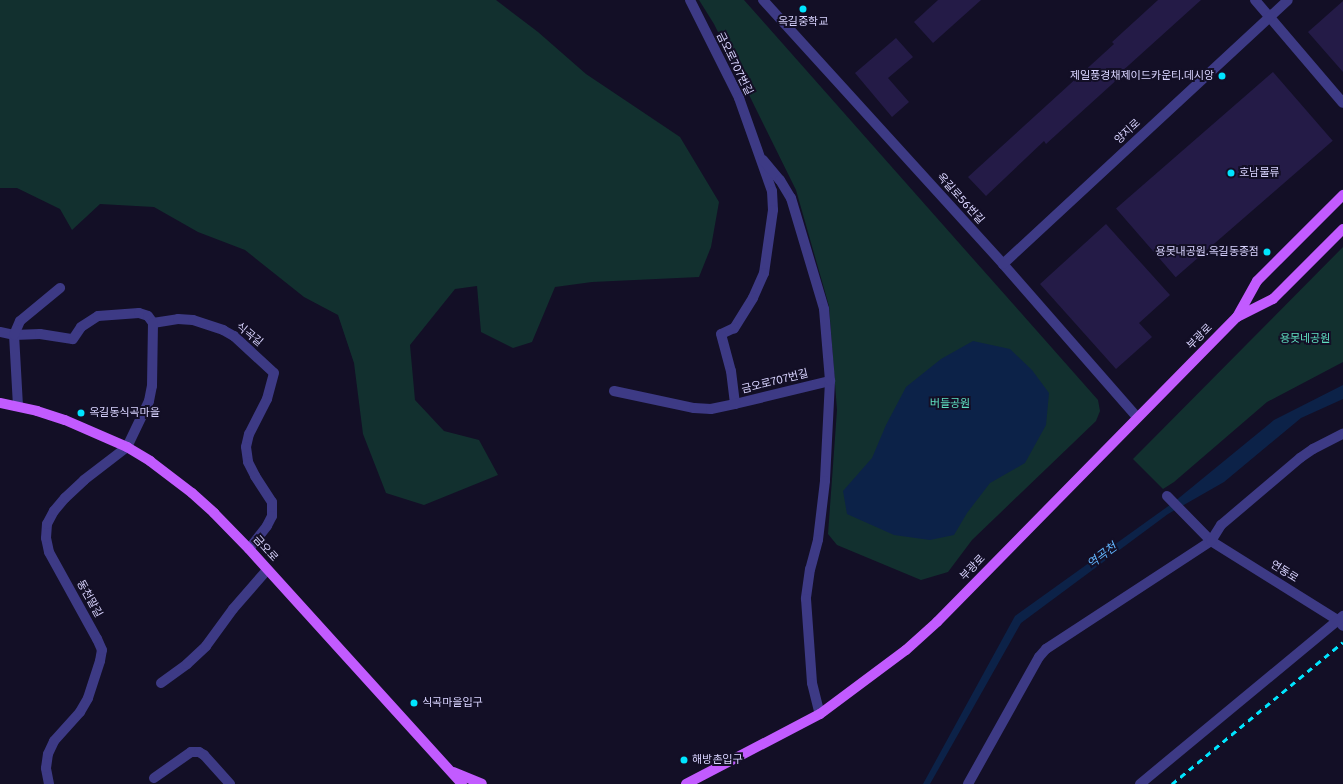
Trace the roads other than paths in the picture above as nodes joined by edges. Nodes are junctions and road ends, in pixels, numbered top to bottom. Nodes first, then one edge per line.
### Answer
1 (690, 0) edge
2 (763, 0) edge
3 (1255, 0) edge
4 (1288, 0) edge
5 (1270, 16) junction
6 (1343, 103) edge
7 (759, 156) junction
8 (1343, 196) edge
9 (1343, 229) edge
10 (1003, 264) junction
11 (60, 288) dead end
12 (1237, 318) junction
13 (153, 323) junction
14 (0, 332) edge
15 (14, 335) junction
16 (830, 381) junction
17 (614, 391) dead end
18 (0, 403) edge
19 (735, 404) junction
20 (18, 406) junction
21 (1137, 417) junction
22 (1343, 434) edge
23 (127, 447) junction
24 (1167, 496) dead end
25 (1211, 541) junction
26 (249, 549) junction
27 (267, 570) junction
28 (1342, 621) edge
29 (161, 683) dead end
30 (820, 714) junction
31 (450, 771) junction
32 (154, 778) dead end
33 (49, 784) edge
34 (230, 784) edge
35 (462, 784) edge
36 (482, 784) edge
37 (686, 784) edge
38 (968, 784) edge
39 (1140, 784) edge

1 - 7 street, 금오로707번길
2 - 10 street, 옥길로56번길
3 - 5 street
4 - 5 street, 양지로
5 - 6 street
5 - 10 street, 양지로
7 - 16 street
7 - 19 street, 금오로707번길
8 - 12 main road, 부광로
9 - 12 main road, 부광로
10 - 21 street, 옥길로56번길
11 - 15 street
12 - 21 main road, 부광로
13 - 15 street
13 - 23 street
13 - 26 street, 식곡길
14 - 15 street
15 - 20 street
16 - 19 street, 금오로707번길
16 - 30 street
17 - 19 street
18 - 20 main road, 금오로
20 - 23 main road, 금오로
21 - 30 main road, 부광로
22 - 25 street
23 - 26 main road, 금오로
23 - 33 street, 동천말길
24 - 25 street, 연동로
25 - 28 street, 연동로
25 - 38 street
26 - 27 main road, 금오로
27 - 29 street
27 - 31 main road, 금오로
28 - 39 street
30 - 37 main road, 부광로
31 - 35 main road, 금오로
31 - 36 main road
32 - 34 street

